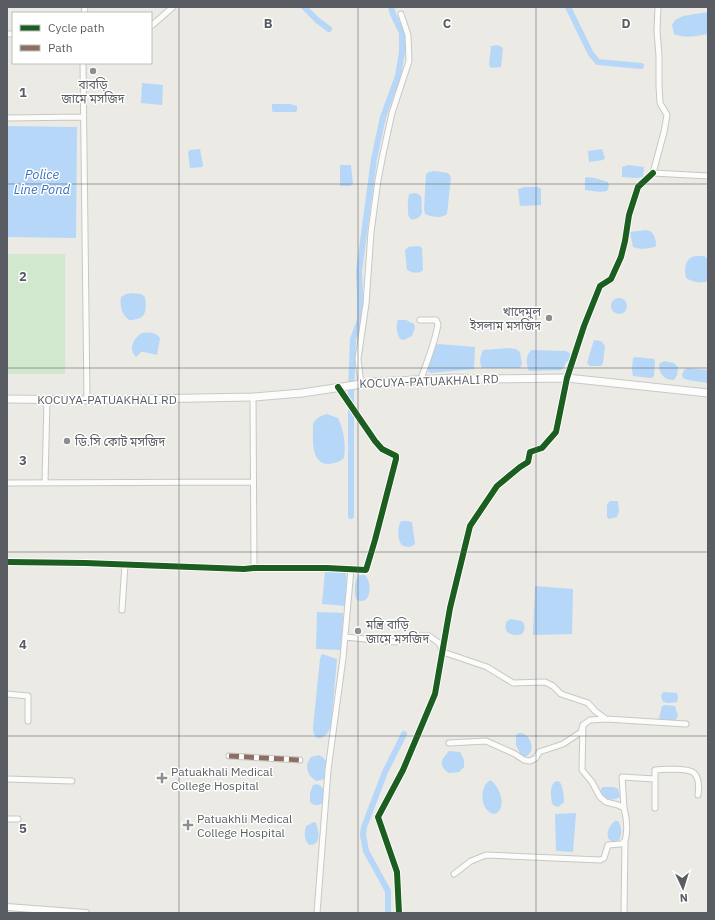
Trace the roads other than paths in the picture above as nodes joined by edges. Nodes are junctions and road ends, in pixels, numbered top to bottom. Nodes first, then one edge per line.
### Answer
1 (173, 7) edge
2 (658, 7) edge
3 (401, 14) dead end
4 (152, 25) edge
5 (84, 64) edge
6 (84, 117) junction
7 (7, 118) edge
8 (653, 172) junction
9 (708, 176) edge
10 (420, 320) dead end
11 (567, 378) junction
12 (421, 379) junction
13 (360, 384) junction
14 (341, 386) junction
15 (708, 393) edge
16 (253, 397) junction
17 (7, 399) edge
18 (47, 400) junction
19 (87, 400) junction
20 (253, 482) junction
21 (7, 483) edge
22 (44, 483) junction
23 (7, 562) edge
24 (125, 564) junction
25 (254, 568) junction
26 (351, 569) junction
27 (122, 610) dead end
28 (345, 636) junction
29 (443, 652) junction
30 (7, 694) edge
31 (606, 719) junction
32 (28, 721) dead end
33 (686, 724) dead end
34 (583, 725) junction
35 (449, 743) dead end
36 (229, 756) dead end
37 (300, 760) dead end
38 (655, 779) junction
39 (7, 780) edge
40 (72, 781) dead end
41 (698, 795) dead end
42 (624, 808) junction
43 (655, 808) dead end
44 (7, 819) edge
45 (18, 819) dead end
46 (625, 841) junction
47 (454, 874) dead end
48 (7, 907) edge
49 (86, 913) edge
50 (318, 913) edge
51 (399, 913) edge
52 (624, 913) edge

1 - 4 street
2 - 8 street
3 - 13 street
5 - 6 street
6 - 7 street
6 - 19 street
8 - 9 street
8 - 11 street
10 - 12 street
11 - 12 main road, KOCUYA-PATUAKHALI RD
11 - 15 main road, KOCUYA-PATUAKHALI RD
11 - 29 street
12 - 13 main road, KOCUYA-PATUAKHALI RD
13 - 14 main road, KOCUYA-PATUAKHALI RD
14 - 16 main road, KOCUYA-PATUAKHALI RD
14 - 26 street
16 - 19 main road, KOCUYA-PATUAKHALI RD
16 - 20 street
17 - 18 main road, KOCUYA-PATUAKHALI RD
18 - 19 main road, KOCUYA-PATUAKHALI RD
18 - 22 street
20 - 22 street
20 - 25 street
21 - 22 street
23 - 24 street
24 - 25 street
24 - 27 street
25 - 26 street
26 - 28 street
28 - 29 street
28 - 50 street
29 - 31 street
29 - 51 street
30 - 32 street
31 - 33 street
31 - 34 street
34 - 35 street
34 - 42 street
36 - 37 street
38 - 41 street
38 - 42 street
38 - 43 street
39 - 40 street
42 - 46 street
44 - 45 street
46 - 47 street
46 - 52 street
48 - 49 street

